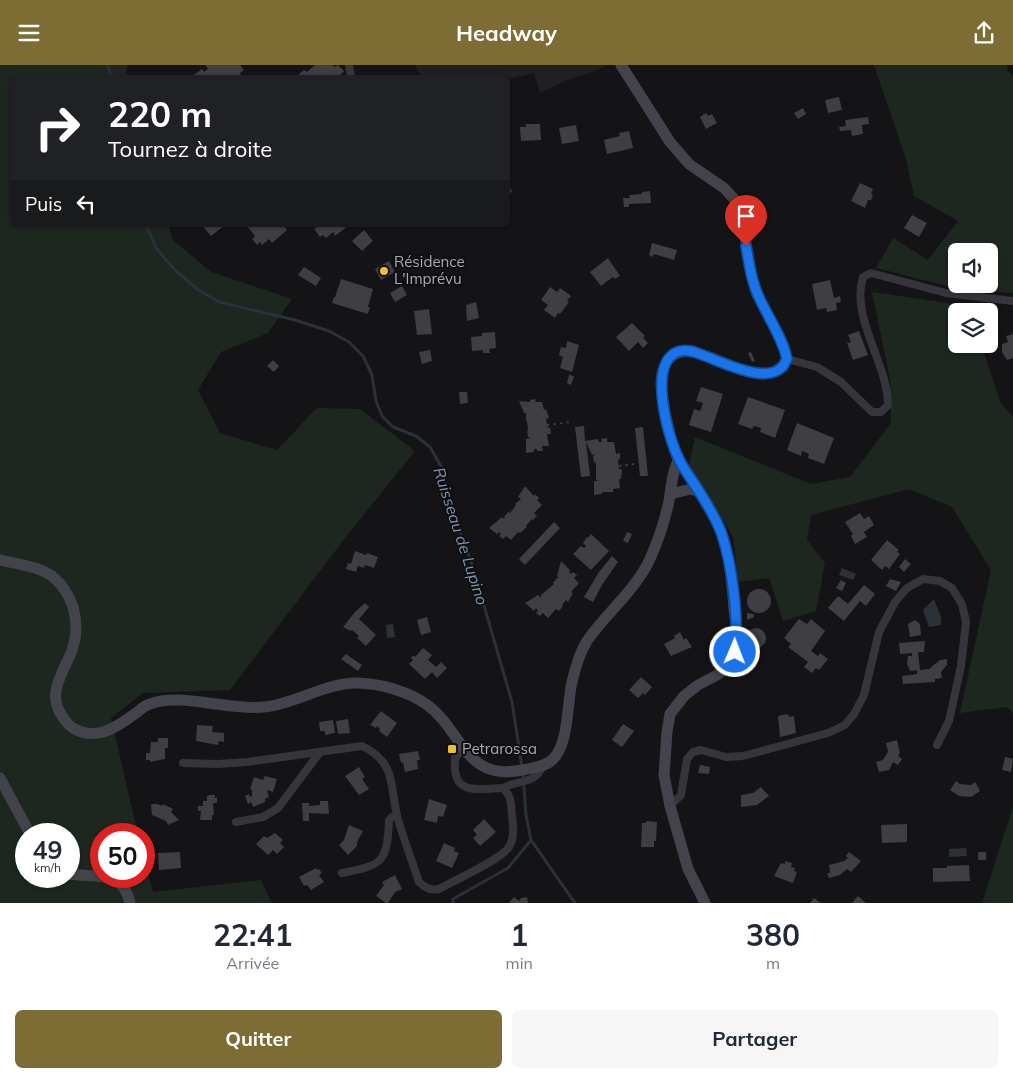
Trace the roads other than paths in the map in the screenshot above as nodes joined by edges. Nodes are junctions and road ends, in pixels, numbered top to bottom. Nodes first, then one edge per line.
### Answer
1 (621, 65) edge
2 (1013, 301) edge
3 (787, 359) junction
4 (678, 459) junction
5 (700, 492) junction
6 (670, 494) junction
7 (0, 560) edge
8 (937, 745) dead end
9 (463, 748) junction
10 (320, 752) junction
11 (183, 763) dead end
12 (540, 766) junction
13 (0, 778) edge
14 (503, 788) junction
15 (670, 806) junction
16 (397, 817) junction
17 (24, 823) edge
18 (236, 823) dead end
19 (342, 873) dead end
20 (80, 875) edge
21 (130, 903) edge
22 (705, 903) edge

1 - 3 main road
2 - 3 street
3 - 4 main road
4 - 5 main road
4 - 6 main road
5 - 6 main road
5 - 15 main road
6 - 12 main road
7 - 9 main road
8 - 15 street
9 - 12 main road
9 - 14 street
10 - 11 street
10 - 16 street
10 - 18 street
12 - 14 street
13 - 17 main road
14 - 16 street
15 - 22 main road
16 - 19 street
20 - 21 main road

